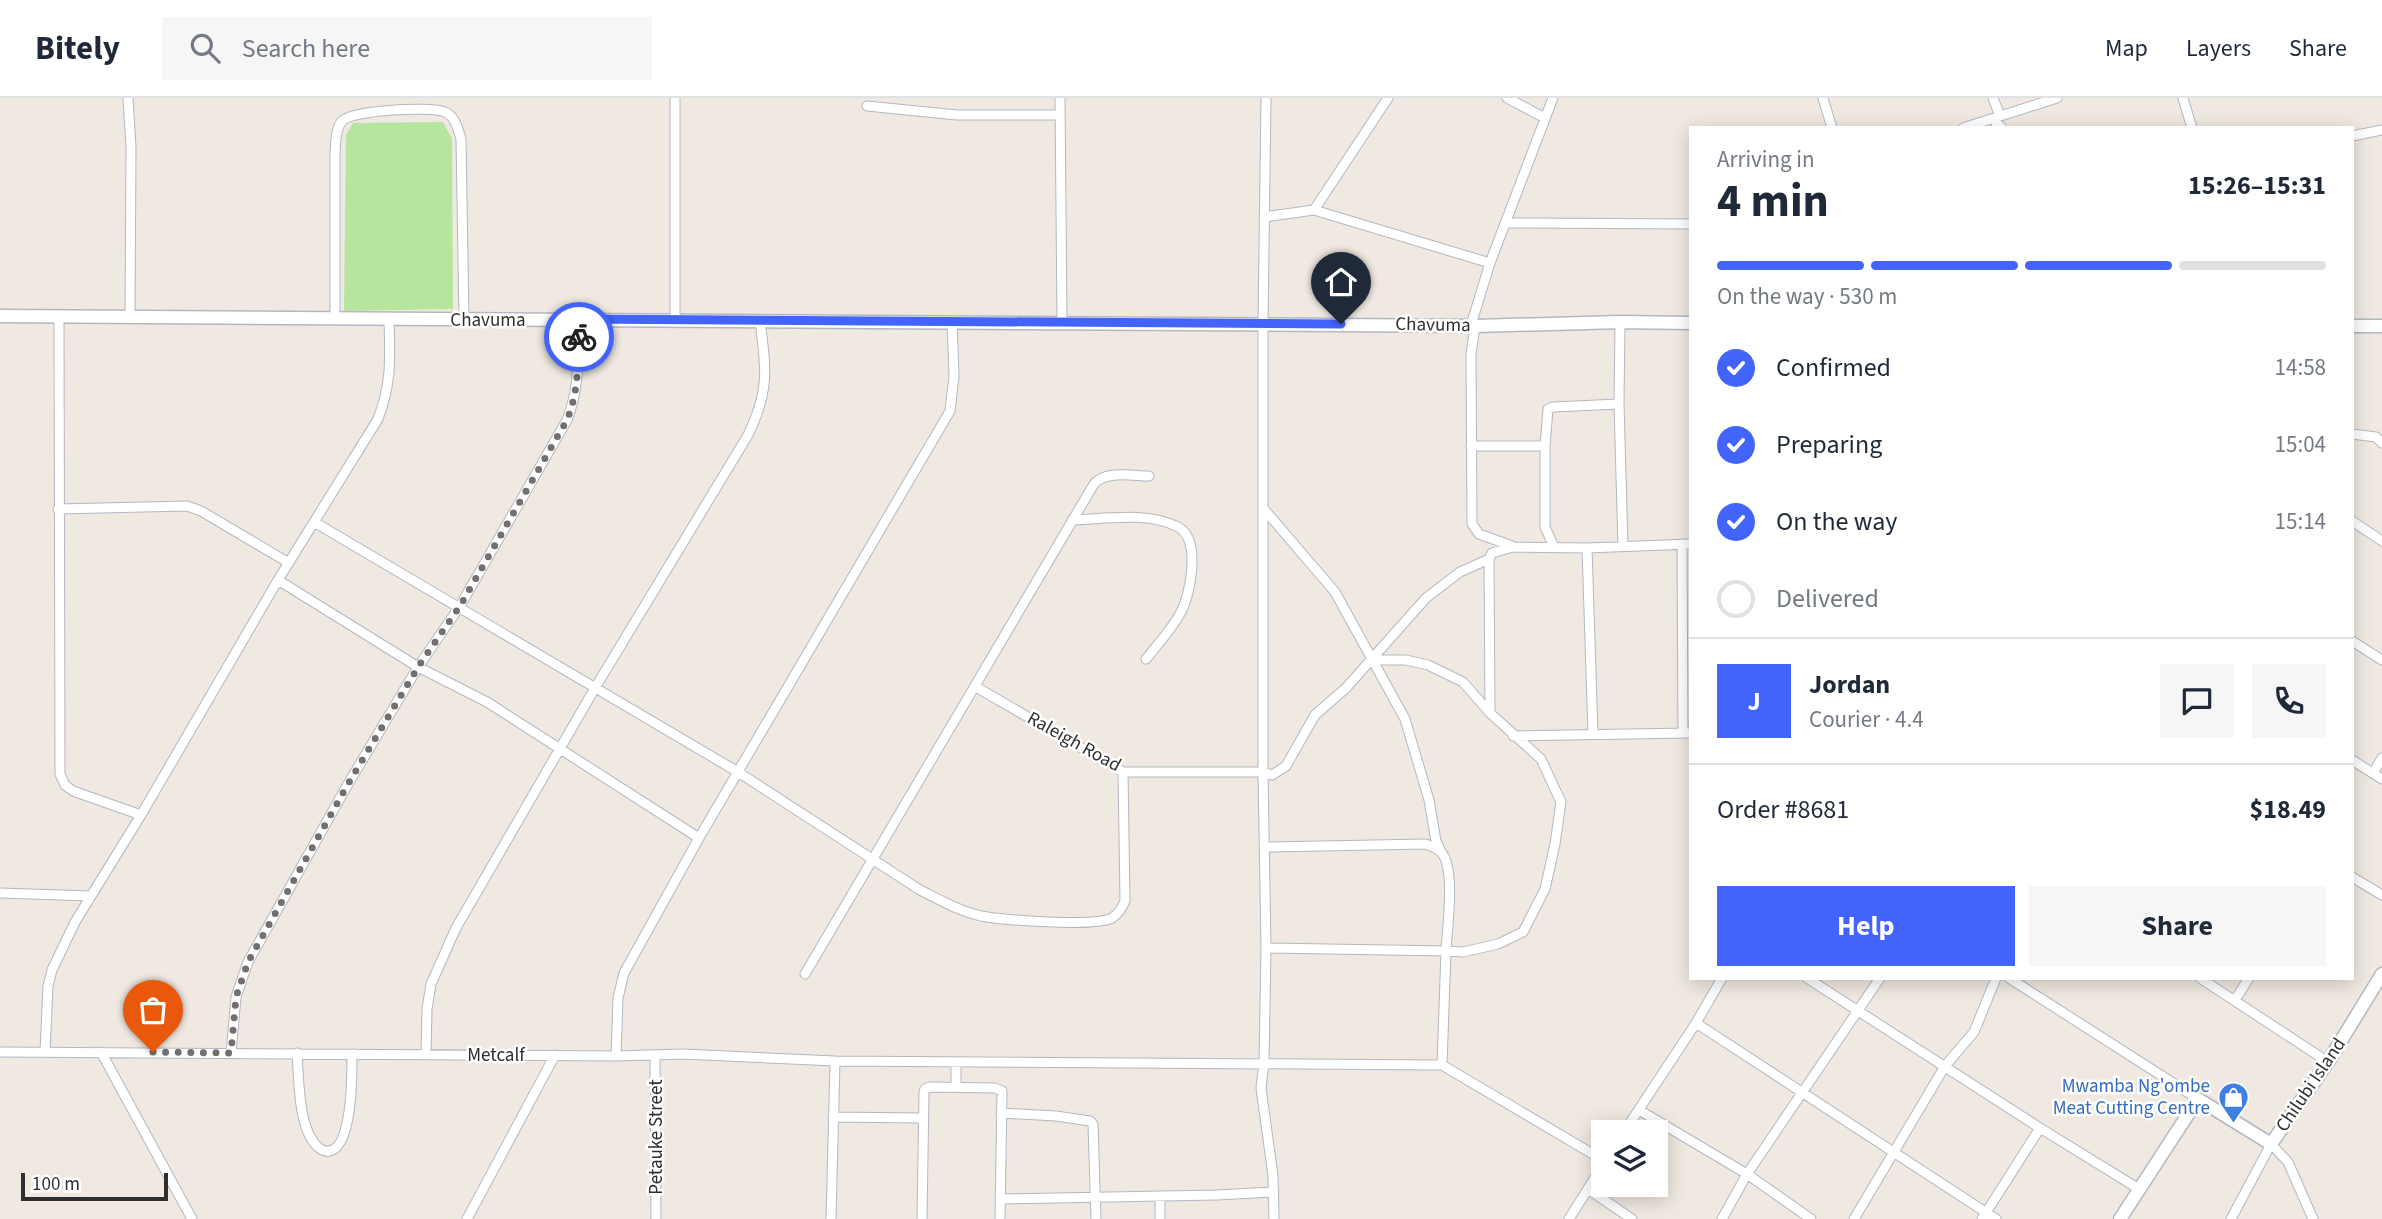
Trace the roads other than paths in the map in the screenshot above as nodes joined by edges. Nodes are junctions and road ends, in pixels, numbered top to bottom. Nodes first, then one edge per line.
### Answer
1 (128, 98) edge
2 (675, 98) edge
3 (1266, 98) edge
4 (1388, 98) edge
5 (1507, 98) edge
6 (1553, 98) edge
7 (1823, 98) edge
8 (1993, 98) edge
9 (2057, 98) edge
10 (2183, 98) edge
11 (1063, 99) edge
12 (867, 106) dead end
13 (1060, 115) junction
14 (1545, 118) junction
15 (1998, 122) edge
16 (1831, 126) edge
17 (1975, 126) edge
18 (2191, 126) edge
19 (2382, 130) edge
20 (2354, 136) edge
21 (1314, 210) junction
22 (1264, 218) junction
23 (1506, 223) junction
24 (1689, 224) edge
25 (1490, 263) junction
26 (0, 316) edge
27 (59, 317) junction
28 (130, 317) junction
29 (335, 319) junction
30 (579, 319) junction
31 (389, 320) junction
32 (464, 320) junction
33 (675, 320) junction
34 (760, 321) junction
35 (952, 321) junction
36 (1062, 322) junction
37 (1620, 322) junction
38 (1263, 323) junction
39 (1689, 323) edge
40 (1473, 326) junction
41 (2354, 326) edge
42 (2382, 326) edge
43 (1619, 404) junction
44 (2354, 434) edge
45 (2382, 443) edge
46 (1471, 446) junction
47 (1545, 446) junction
48 (1149, 476) dead end
49 (1263, 508) junction
50 (58, 509) junction
51 (1072, 520) junction
52 (314, 522) junction
53 (2354, 522) edge
54 (2382, 541) edge
55 (1686, 544) edge
56 (1623, 546) junction
57 (1513, 547) junction
58 (1554, 547) junction
59 (1587, 548) junction
60 (1489, 559) junction
61 (289, 563) junction
62 (278, 580) junction
63 (460, 606) junction
64 (1686, 637) edge
65 (2354, 642) edge
66 (1146, 659) dead end
67 (1372, 660) junction
68 (2382, 660) edge
69 (418, 667) junction
70 (976, 687) junction
71 (595, 688) junction
72 (1490, 713) junction
73 (1687, 733) edge
74 (1593, 734) junction
75 (1513, 736) junction
76 (560, 747) junction
77 (2382, 758) edge
78 (2354, 761) edge
79 (738, 772) junction
80 (1124, 772) junction
81 (1263, 772) junction
82 (2373, 773) junction
83 (2382, 779) edge
84 (141, 815) junction
85 (699, 838) junction
86 (1266, 847) junction
87 (1441, 852) junction
88 (874, 860) junction
89 (2354, 878) edge
90 (0, 893) edge
91 (2382, 895) edge
92 (91, 896) junction
93 (1266, 948) junction
94 (1446, 951) junction
95 (805, 974) dead end
96 (2382, 974) edge
97 (1721, 980) edge
98 (1810, 980) edge
99 (1879, 980) edge
100 (1995, 980) edge
101 (2015, 980) edge
102 (2203, 980) edge
103 (2248, 980) edge
104 (2235, 1000) junction
105 (1858, 1012) junction
106 (1696, 1023) junction
107 (0, 1052) edge
108 (45, 1052) junction
109 (101, 1052) junction
110 (231, 1053) junction
111 (297, 1053) junction
112 (352, 1054) junction
113 (426, 1055) junction
114 (555, 1055) junction
115 (655, 1055) junction
116 (616, 1056) junction
117 (835, 1061) junction
118 (956, 1062) junction
119 (2328, 1062) junction
120 (1264, 1063) junction
121 (1442, 1065) junction
122 (1945, 1066) junction
123 (956, 1087) junction
124 (1802, 1092) junction
125 (2198, 1099) junction
126 (1639, 1110) junction
127 (1001, 1113) junction
128 (833, 1117) junction
129 (923, 1118) junction
130 (1633, 1120) edge
131 (2040, 1128) junction
132 (2270, 1144) junction
133 (1893, 1152) junction
134 (1591, 1155) edge
135 (1747, 1174) junction
136 (1591, 1184) edge
137 (1588, 1189) junction
138 (2139, 1189) junction
139 (1274, 1192) junction
140 (1160, 1196) junction
141 (1096, 1198) junction
142 (1000, 1199) junction
143 (1984, 1216) edge
144 (192, 1219) edge
145 (467, 1219) edge
146 (656, 1219) edge
147 (831, 1219) edge
148 (922, 1219) edge
149 (1000, 1219) edge
150 (1096, 1219) edge
151 (1160, 1219) edge
152 (1274, 1219) edge
153 (1569, 1219) edge
154 (1632, 1219) edge
155 (1722, 1219) edge
156 (1811, 1219) edge
157 (1854, 1219) edge
158 (1996, 1219) edge
159 (2120, 1219) edge
160 (2231, 1219) edge
161 (2313, 1219) edge

1 - 28 street
2 - 33 street
3 - 22 street
4 - 21 street
5 - 14 street
6 - 14 street
7 - 16 street
8 - 15 street
9 - 15 street
10 - 18 street
11 - 13 street
12 - 13 street
13 - 36 street
14 - 23 street
15 - 17 street
19 - 20 street
21 - 22 street
21 - 25 street
22 - 38 street
23 - 24 street
23 - 25 street
25 - 40 street
26 - 27 street, Chavuma
27 - 28 street, Chavuma
27 - 50 street
28 - 29 street, Chavuma
29 - 31 street, Chavuma
29 - 32 street
30 - 32 street, Chavuma
30 - 33 street, Chavuma
30 - 63 street
31 - 32 street, Chavuma
31 - 52 street
33 - 34 street, Chavuma
34 - 35 street, Chavuma
34 - 71 street
35 - 36 street, Chavuma
35 - 79 street
36 - 38 street, Chavuma
37 - 39 street, Chavuma
37 - 40 street, Chavuma
37 - 43 street
38 - 40 street, Chavuma
38 - 49 street
40 - 46 street
41 - 42 street
43 - 47 street
43 - 56 street
44 - 45 street
46 - 47 street
46 - 57 street
47 - 58 street
48 - 51 street
49 - 67 street
49 - 81 street
50 - 61 street
50 - 84 street
51 - 66 street
51 - 70 street
52 - 61 street
52 - 63 street
53 - 54 street
55 - 56 street
55 - 64 street
56 - 59 street
57 - 58 street
57 - 60 street
58 - 59 street
59 - 74 street
60 - 67 street
60 - 72 street
61 - 62 street
62 - 69 street
62 - 84 street
63 - 69 street
63 - 71 street
64 - 73 street
65 - 68 street
67 - 72 street
67 - 81 street
67 - 87 street
69 - 76 street
69 - 110 street
70 - 80 street, Raleigh Road
70 - 88 street
71 - 76 street
71 - 79 street
72 - 75 street
73 - 74 street
74 - 75 street
75 - 94 street
76 - 85 street
76 - 113 street
77 - 82 street
78 - 82 street
79 - 85 street
79 - 88 street
80 - 81 street, Raleigh Road
80 - 88 street
81 - 86 street
82 - 83 street
84 - 92 street
85 - 116 street
86 - 87 street
86 - 93 street
87 - 94 street
88 - 95 street
89 - 91 street
90 - 92 street
92 - 108 street
93 - 94 street
93 - 120 street
94 - 121 street
96 - 119 street, Chilubi Island
97 - 106 street
98 - 105 street
99 - 105 street
100 - 122 street
101 - 125 street
102 - 104 street
103 - 104 street
104 - 119 street
105 - 122 street
105 - 124 street
106 - 124 street
106 - 126 street
107 - 108 street, Metcalf
108 - 109 street, Metcalf
109 - 110 street, Metcalf
109 - 144 street
110 - 111 street, Metcalf
111 - 112 street, Metcalf
111 - 112 street
112 - 113 street, Metcalf
113 - 114 street, Metcalf
114 - 116 street, Metcalf
114 - 145 street
115 - 116 street, Metcalf
115 - 117 street, Metcalf
115 - 146 street, Petauke Street
117 - 118 street, Metcalf
117 - 128 street
118 - 120 street, Metcalf
118 - 123 street
119 - 132 street, Chilubi Island
120 - 121 street, Metcalf
120 - 139 street
121 - 134 street
122 - 131 street
122 - 133 street
123 - 127 street
123 - 129 street
124 - 133 street
124 - 135 street
125 - 132 street, Chilubi Island
125 - 138 street
126 - 130 street
126 - 135 street
127 - 141 street
127 - 142 street
128 - 129 street
128 - 147 street
129 - 148 street
131 - 138 street
131 - 143 street
132 - 160 street
132 - 161 street
133 - 143 street
133 - 157 street
135 - 155 street
135 - 156 street
136 - 137 street
137 - 153 street
137 - 154 street
138 - 159 street
139 - 140 street
139 - 152 street
140 - 141 street
140 - 151 street
141 - 142 street
141 - 150 street
142 - 149 street
143 - 158 street

